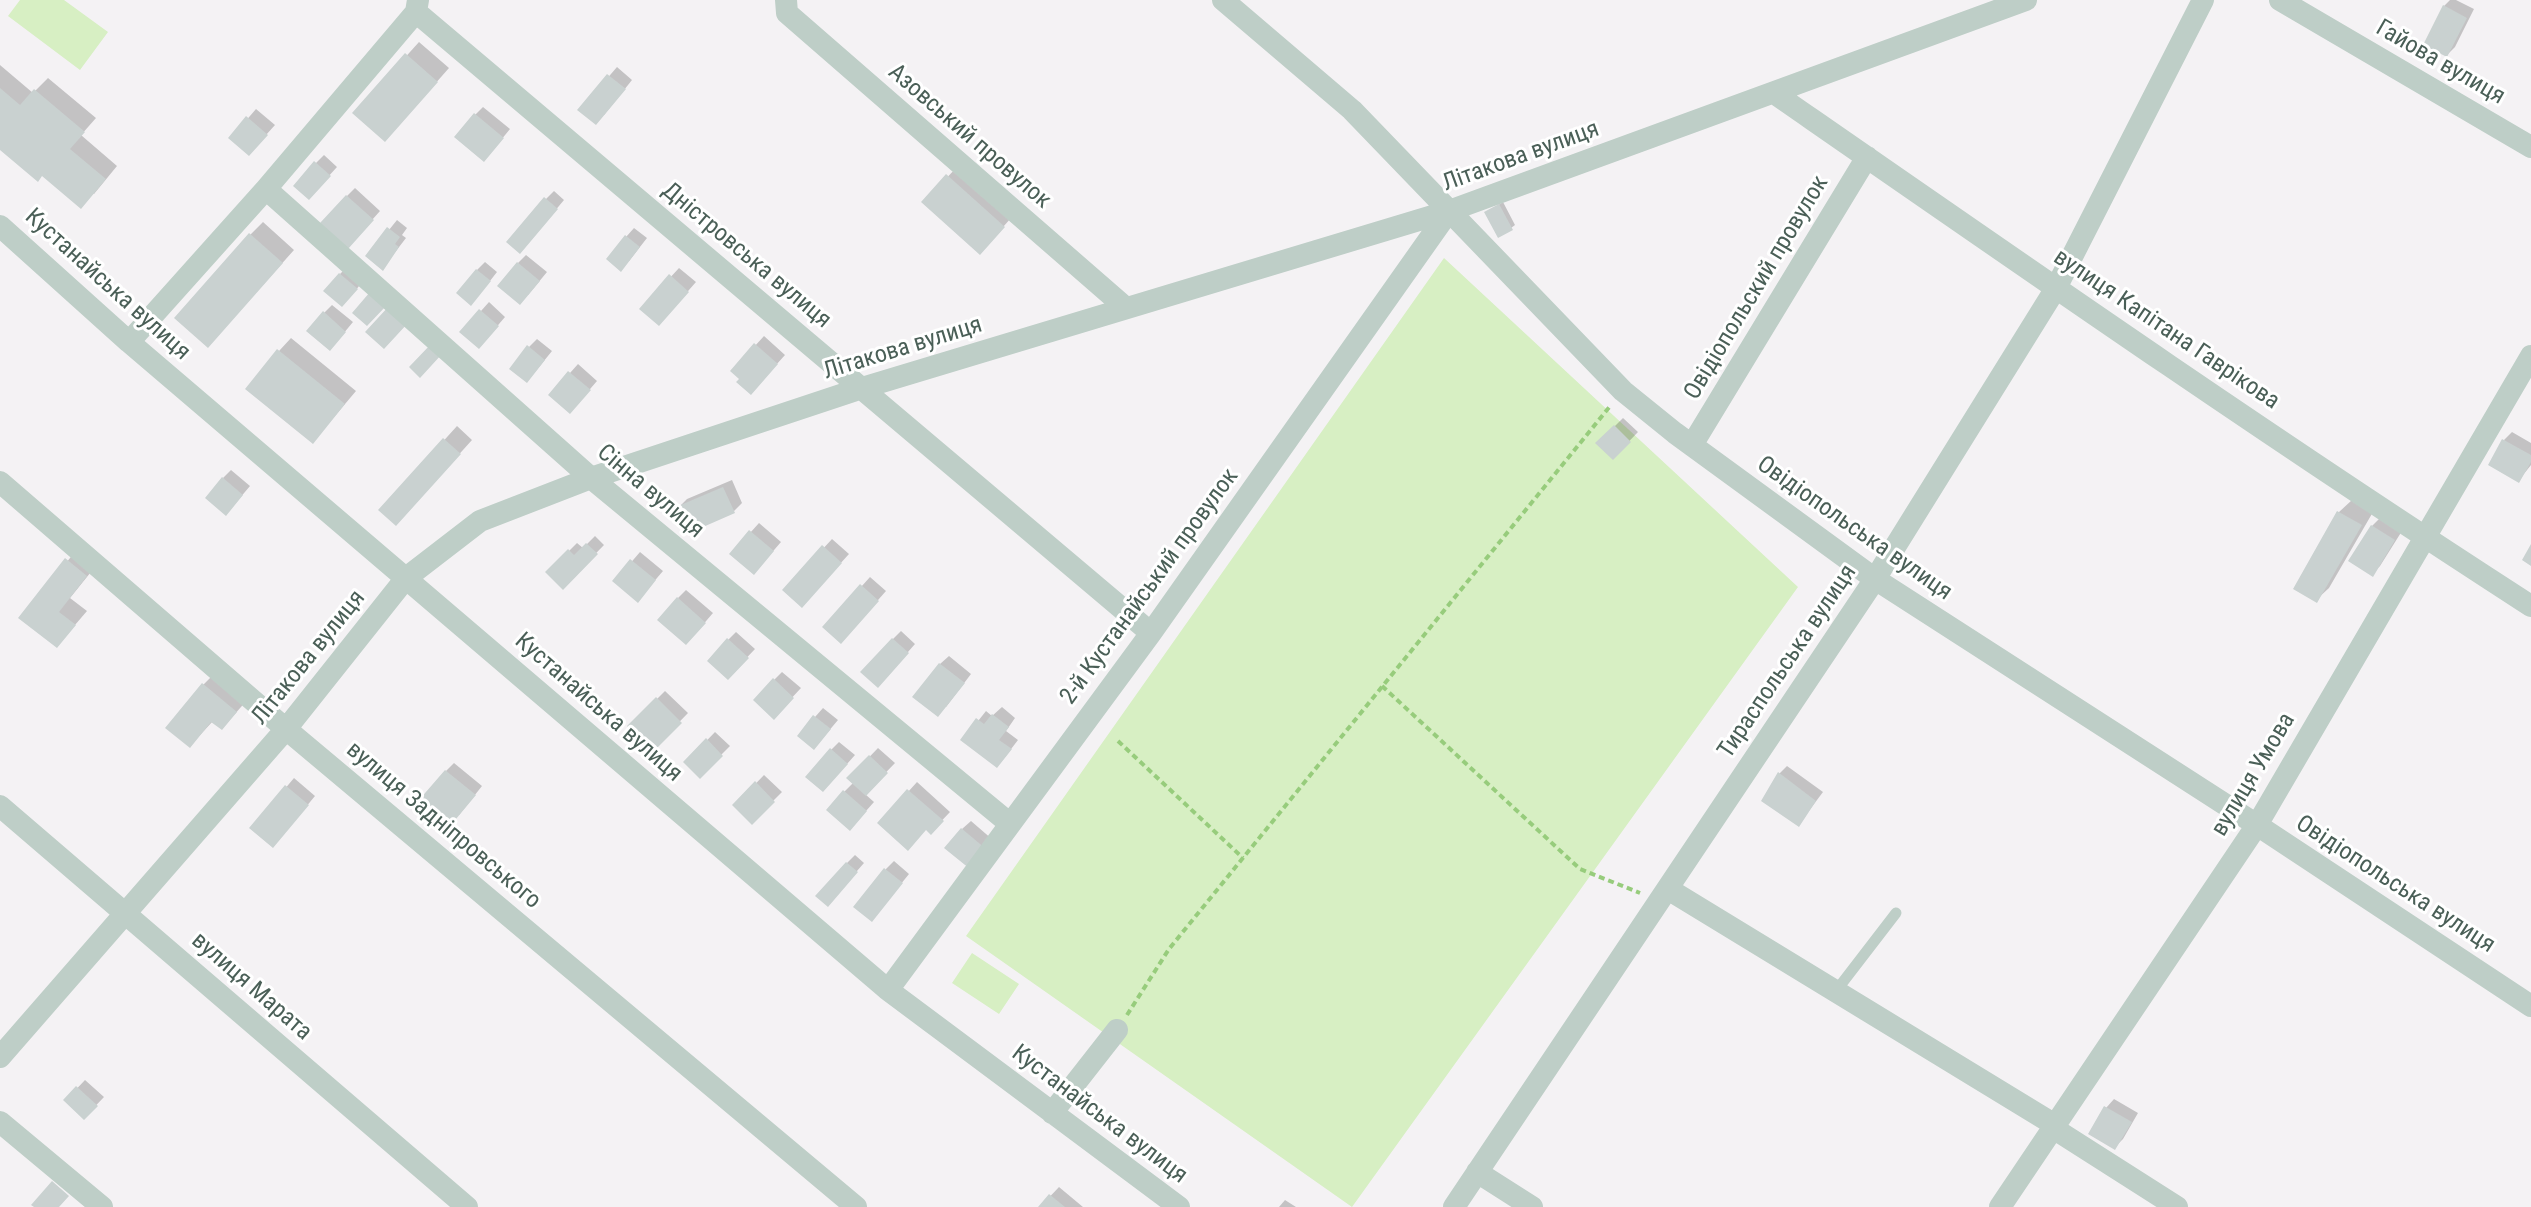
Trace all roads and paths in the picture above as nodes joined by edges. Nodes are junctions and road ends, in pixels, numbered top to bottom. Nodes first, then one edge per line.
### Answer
1 (786, 0) edge
2 (1223, 0) edge
3 (2026, 0) edge
4 (2203, 0) edge
5 (2280, 0) edge
6 (417, 6) edge
7 (1774, 93) junction
8 (2531, 147) edge
9 (1867, 157) junction
10 (266, 189) junction
11 (1449, 211) junction
12 (0, 226) edge
13 (2056, 288) junction
14 (1126, 308) junction
15 (129, 342) junction
16 (2531, 356) edge
17 (862, 388) junction
18 (1623, 391) junction
19 (1692, 445) junction
20 (591, 478) junction
21 (0, 482) edge
22 (2424, 537) junction
23 (406, 578) junction
24 (1875, 579) junction
25 (2531, 606) edge
26 (1151, 633) junction
27 (1382, 686) junction
28 (286, 729) junction
29 (1118, 741) dead end
30 (0, 806) edge
31 (1009, 823) junction
32 (2257, 825) junction
33 (1243, 858) junction
34 (1664, 895) junction
35 (1896, 913) dead end
36 (125, 914) junction
37 (888, 990) junction
38 (1836, 991) junction
39 (2531, 1006) edge
40 (1117, 1030) joint
41 (0, 1057) edge
42 (1052, 1113) junction
43 (0, 1122) edge
44 (2054, 1127) junction
45 (1477, 1172) junction
46 (1168, 1204) edge
47 (102, 1207) edge
48 (467, 1207) edge
49 (856, 1207) edge
50 (1454, 1207) edge
51 (1532, 1207) edge
52 (2000, 1207) edge
53 (2177, 1207) edge

1 - 14 street, Азовський провулок
2 - 11 street, Овідіопольська вулиця
3 - 7 street, Літакова вулиця
4 - 13 street, Тираспольська вулиця
5 - 8 street, Гайова вулиця
6 - 10 street
6 - 17 street, Дністровська вулиця
7 - 9 street, вулиця Капітана Гаврікова
7 - 11 street, Літакова вулиця
9 - 13 street, вулиця Капітана Гаврікова
9 - 19 street, Овідіопольский провулок
10 - 15 street
10 - 20 street, Сінна вулиця
11 - 14 street, Літакова вулиця
11 - 18 street, Овідіопольська вулиця
11 - 26 street, 2-й Кустанайський провулок
12 - 15 street, Кустанайська вулиця
13 - 22 street, вулиця Капітана Гаврікова
13 - 24 street, Тираспольська вулиця
14 - 17 street, Літакова вулиця
15 - 23 street, Кустанайська вулиця
16 - 22 street, вулиця Умова
17 - 20 street, Літакова вулиця
17 - 26 street, Дністровська вулиця
18 - 19 street, Овідіопольська вулиця
18 - 27 path
19 - 24 street, Овідіопольська вулиця
20 - 23 street, Літакова вулиця
20 - 31 street, Сінна вулиця
21 - 28 street, вулиця Задніпровського
22 - 25 street, вулиця Капітана Гаврікова
22 - 32 street, вулиця Умова
23 - 28 street, Літакова вулиця
23 - 37 street, Кустанайська вулиця
24 - 32 street, Овідіопольська вулиця
24 - 34 street, Тираспольська вулиця
26 - 31 street, 2-й Кустанайський провулок
27 - 33 path
27 - 34 path
28 - 36 street, Літакова вулиця
28 - 49 street, вулиця Задніпровського
29 - 33 path
30 - 36 street, вулиця Марата
31 - 37 street, 2-й Кустанайський провулок
32 - 39 street, Овідіопольська вулиця
32 - 44 street, вулиця Умова
33 - 40 path
34 - 38 street
34 - 45 street, Тираспольська вулиця
35 - 38 lane
36 - 41 street, Літакова вулиця
36 - 48 street, вулиця Марата
37 - 42 street, Кустанайська вулиця
38 - 44 street
40 - 42 street
42 - 46 street, Кустанайська вулиця
43 - 47 street
44 - 52 street, вулиця Умова
44 - 53 street
45 - 50 street, Тираспольська вулиця
45 - 51 street

